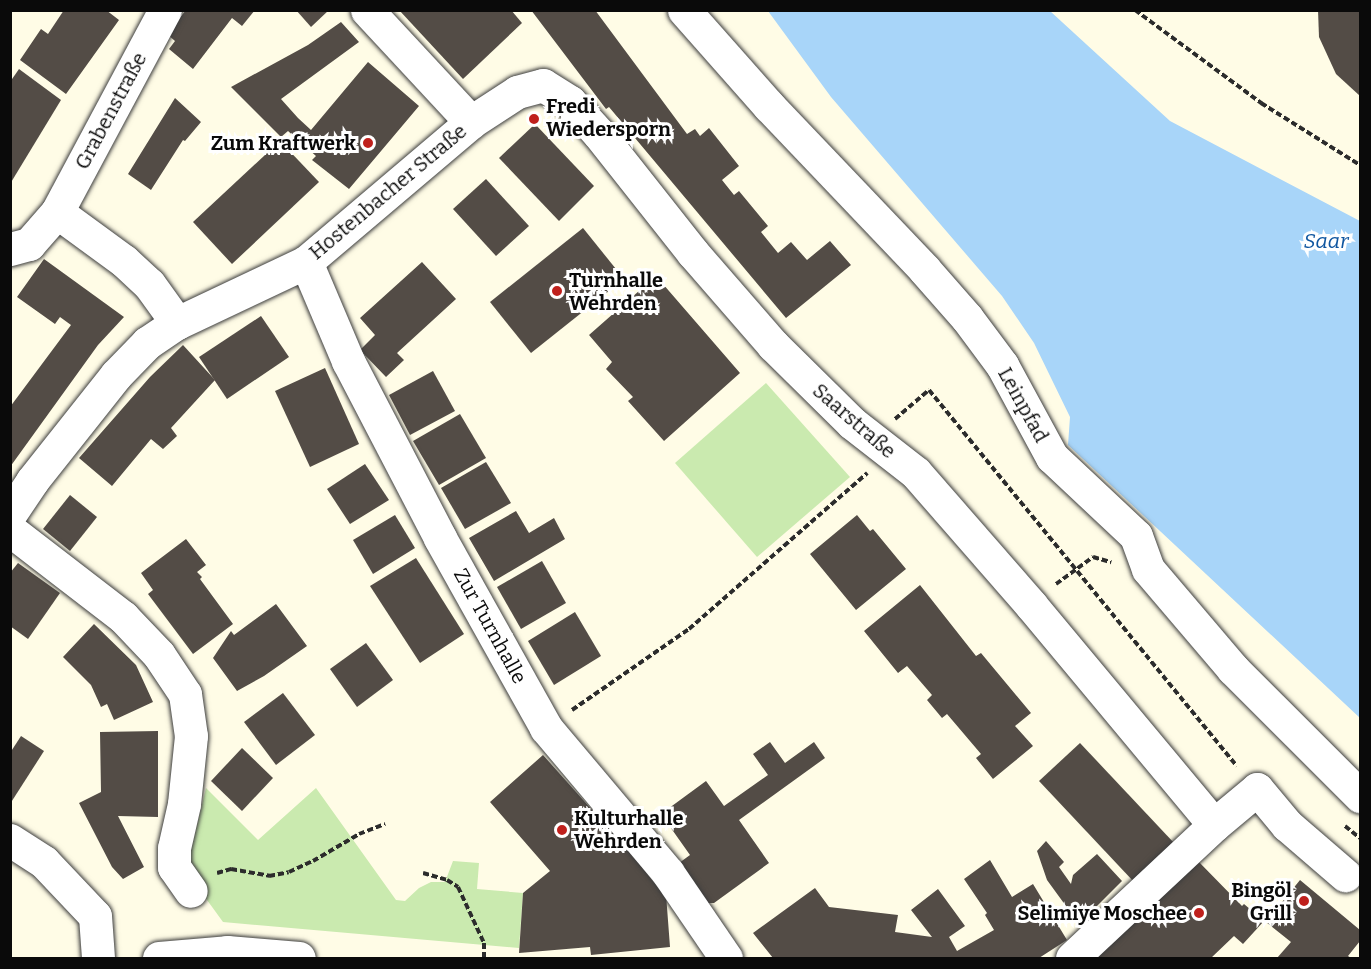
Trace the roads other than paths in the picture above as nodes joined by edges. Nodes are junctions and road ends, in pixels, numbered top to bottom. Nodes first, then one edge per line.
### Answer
1 (165, 10) edge
2 (367, 10) edge
3 (684, 10) edge
4 (471, 122) junction
5 (57, 212) junction
6 (10, 249) edge
7 (306, 262) junction
8 (177, 322) junction
9 (10, 514) edge
10 (10, 530) edge
11 (1360, 796) edge
12 (1214, 825) junction
13 (10, 840) edge
14 (1345, 875) dead end
15 (190, 891) road end
16 (98, 958) edge
17 (159, 958) edge
18 (299, 958) edge
19 (726, 958) edge
20 (1072, 958) edge

1 - 5 street, Grabenstraße
2 - 4 street
3 - 11 street, Leinpfad
4 - 7 street, Hostenbacher Straße
4 - 12 street, Saarstraße
5 - 6 street, Grabenstraße
5 - 8 street
7 - 8 street, Hostenbacher Straße
7 - 19 street, Zur Turnhalle
8 - 9 street, Hostenbacher Straße
10 - 15 street
12 - 14 street
12 - 20 street
13 - 16 street
17 - 18 street

